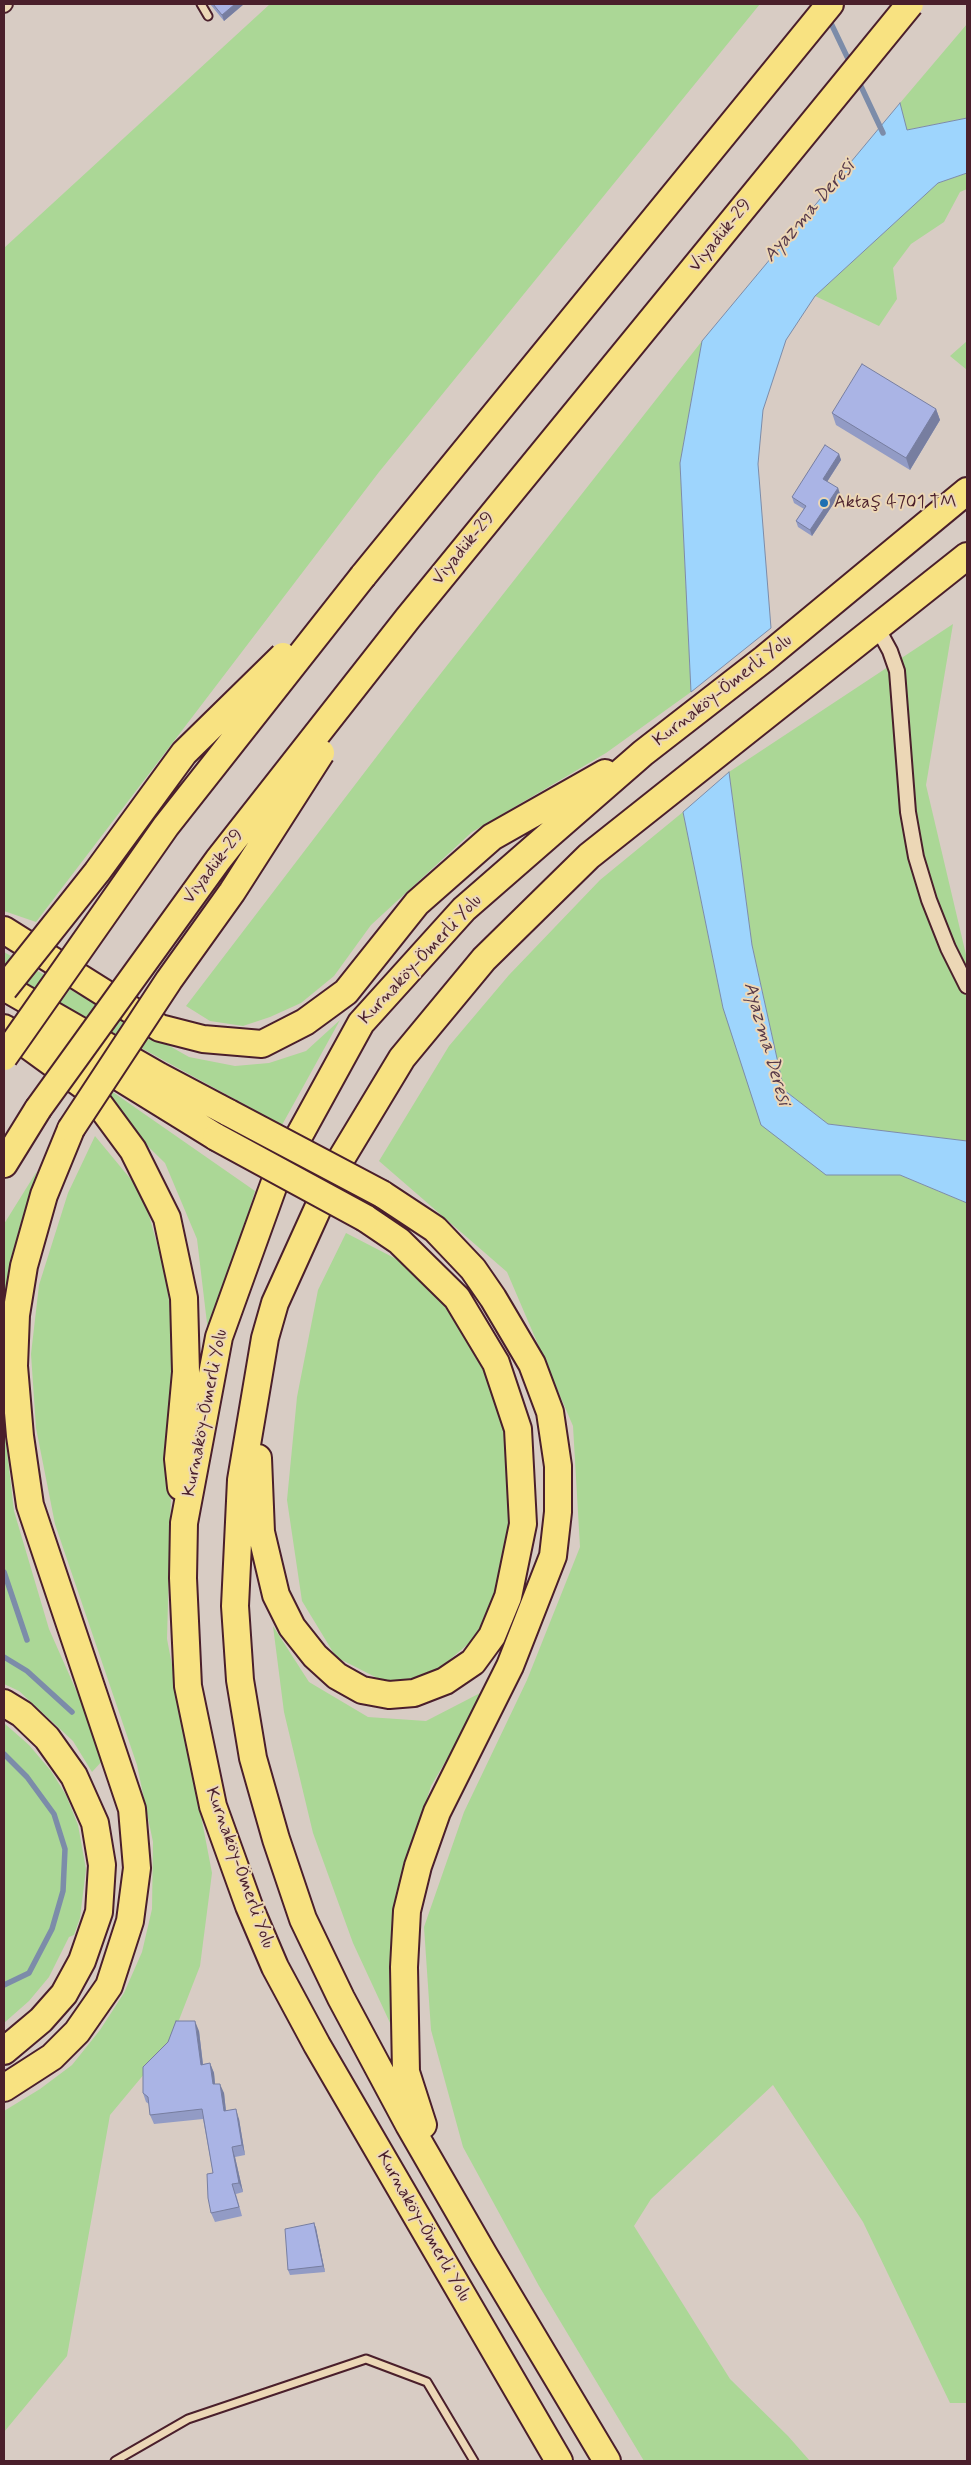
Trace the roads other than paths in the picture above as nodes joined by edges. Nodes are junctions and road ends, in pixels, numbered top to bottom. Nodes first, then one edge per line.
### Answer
1 (201, 4) edge
2 (830, 4) edge
3 (910, 4) edge
4 (208, 16) dead end
5 (967, 491) edge
6 (967, 556) edge
7 (363, 576) junction
8 (408, 618) junction
9 (878, 629) junction
10 (643, 753) junction
11 (4, 930) edge
12 (967, 986) edge
13 (4, 988) edge
14 (4, 1006) edge
15 (4, 1028) edge
16 (4, 1057) edge
17 (4, 1164) edge
18 (266, 1338) junction
19 (184, 1523) junction
20 (4, 1703) edge
21 (4, 2051) edge
22 (4, 2088) edge
23 (484, 2255) junction
24 (115, 2461) edge
25 (474, 2461) edge
26 (559, 2461) edge
27 (608, 2461) edge

1 - 4 lane
2 - 7 highway
3 - 8 highway, Viyadük-29, bridge
5 - 10 highway, Kurnaköy-Ömerli Yolu
6 - 9 highway
7 - 13 highway, bridge
7 - 16 highway, bridge
8 - 17 highway, Viyadük-29, bridge
8 - 22 highway, bridge
9 - 12 street
9 - 18 highway
10 - 11 highway
10 - 19 highway, Kurnaköy-Ömerli Yolu
13 - 23 highway, bridge
14 - 18 highway, bridge
15 - 19 highway
18 - 23 highway
19 - 26 highway, Kurnaköy-Ömerli Yolu
20 - 21 highway
23 - 27 highway
24 - 25 lane

